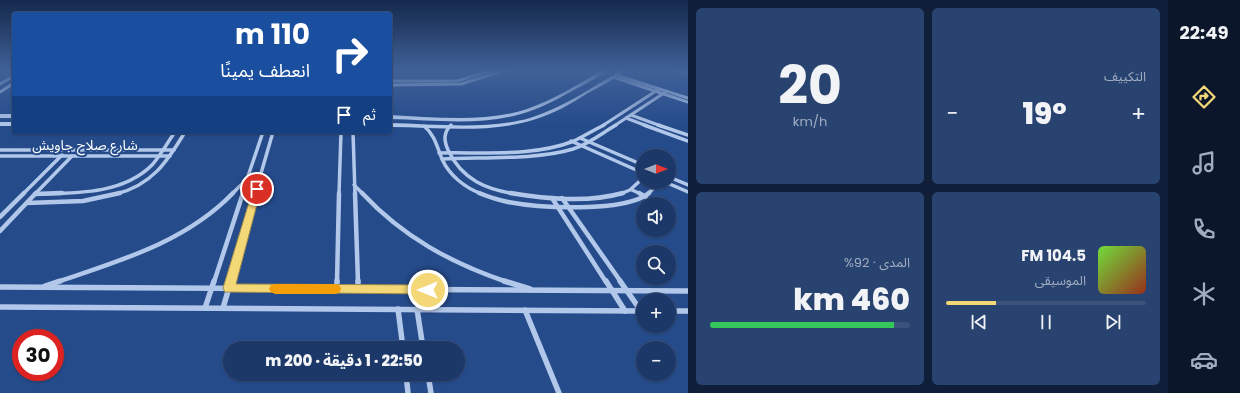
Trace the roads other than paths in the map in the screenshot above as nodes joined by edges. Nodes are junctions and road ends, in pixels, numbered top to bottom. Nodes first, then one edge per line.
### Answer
1 (566, 89) edge
2 (591, 89) edge
3 (657, 90) joint
4 (666, 92) junction
5 (688, 98) edge
6 (688, 102) edge
7 (631, 115) junction
8 (0, 116) edge
9 (12, 116) edge
10 (392, 118) edge
11 (626, 118) junction
12 (0, 124) edge
13 (12, 124) edge
14 (392, 125) edge
15 (421, 125) junction
16 (451, 125) junction
17 (174, 134) edge
18 (184, 134) edge
19 (262, 134) edge
20 (272, 134) edge
21 (341, 134) edge
22 (353, 134) edge
23 (688, 135) edge
24 (580, 138) junction
25 (688, 140) edge
26 (571, 141) junction
27 (589, 142) junction
28 (581, 146) junction
29 (0, 150) edge
30 (162, 150) junction
31 (174, 150) junction
32 (67, 151) junction
33 (77, 151) junction
34 (450, 152) junction
35 (440, 153) junction
36 (0, 156) edge
37 (61, 156) junction
38 (72, 156) junction
39 (158, 156) junction
40 (170, 156) junction
41 (442, 159) junction
42 (452, 159) junction
43 (636, 162) edge
44 (636, 170) edge
45 (248, 178) junction
46 (676, 179) edge
47 (354, 185) junction
48 (688, 185) edge
49 (636, 186) edge
50 (676, 187) edge
51 (653, 189) edge
52 (632, 190) junction
53 (688, 192) edge
54 (35, 194) junction
55 (605, 197) junction
56 (646, 197) joint
57 (552, 198) junction
58 (562, 198) junction
59 (636, 201) edge
60 (27, 203) junction
61 (557, 206) junction
62 (568, 206) junction
63 (613, 206) junction
64 (0, 217) edge
65 (0, 230) edge
66 (0, 287) edge
67 (40, 287) junction
68 (211, 288) junction
69 (229, 288) junction
70 (338, 289) junction
71 (358, 289) junction
72 (536, 290) junction
73 (612, 291) junction
74 (627, 291) junction
75 (688, 291) edge
76 (636, 303) edge
77 (0, 307) edge
78 (205, 308) junction
79 (224, 308) junction
80 (398, 309) junction
81 (417, 309) junction
82 (525, 310) junction
83 (625, 311) junction
84 (636, 311) edge
85 (676, 311) edge
86 (688, 311) edge
87 (402, 341) edge
88 (422, 341) edge
89 (407, 381) edge
90 (429, 381) edge
91 (408, 393) edge
92 (431, 393) edge
93 (559, 393) edge

1 - 10 street
2 - 16 street
3 - 4 street
3 - 24 street
4 - 5 street
4 - 6 street
4 - 7 street
7 - 11 street
7 - 23 street
8 - 9 street
11 - 25 street
11 - 27 street
12 - 13 street
14 - 15 street
15 - 16 street
15 - 35 street
16 - 34 street
17 - 30 street
18 - 31 street
19 - 45 street
20 - 69 street
21 - 70 street
22 - 47 street
24 - 26 street
24 - 27 street
26 - 28 street
26 - 34 street
27 - 28 street
27 - 43 street
28 - 42 street
28 - 44 street
29 - 32 street, شارع صلاح جاويش
30 - 31 street, شارع صلاح جاويش
30 - 33 street, شارع صلاح جاويش
30 - 39 street
31 - 40 street
32 - 33 street, شارع صلاح جاويش
32 - 37 street
33 - 38 street
34 - 35 street
34 - 42 street
35 - 41 street
36 - 37 street, شارع صلاح جاويش
37 - 38 street, شارع صلاح جاويش
37 - 64 street
38 - 39 street, شارع صلاح جاويش
38 - 54 street
39 - 40 street, شارع صلاح جاويش
39 - 54 street
40 - 60 street
41 - 42 street
41 - 61 street
42 - 57 street
45 - 67 street
45 - 68 street
46 - 48 street
47 - 71 street
47 - 72 street
49 - 52 street
50 - 53 street
51 - 56 street
52 - 55 street
52 - 56 street
54 - 60 street
55 - 58 street
55 - 63 street
57 - 58 street
57 - 61 street
58 - 62 street
59 - 63 street
60 - 65 street
61 - 62 street
61 - 73 street
62 - 63 street
62 - 74 street
66 - 67 street
67 - 68 street
68 - 69 street
68 - 78 street
69 - 70 street
69 - 79 street
70 - 71 street
71 - 72 street
72 - 73 street
73 - 74 street
73 - 83 street
74 - 75 street
74 - 76 street
77 - 78 street
78 - 79 street
79 - 80 street
80 - 81 street
80 - 87 street
81 - 82 street
81 - 88 street
82 - 83 street
82 - 93 street
83 - 84 street
85 - 86 street
89 - 91 street
90 - 92 street

